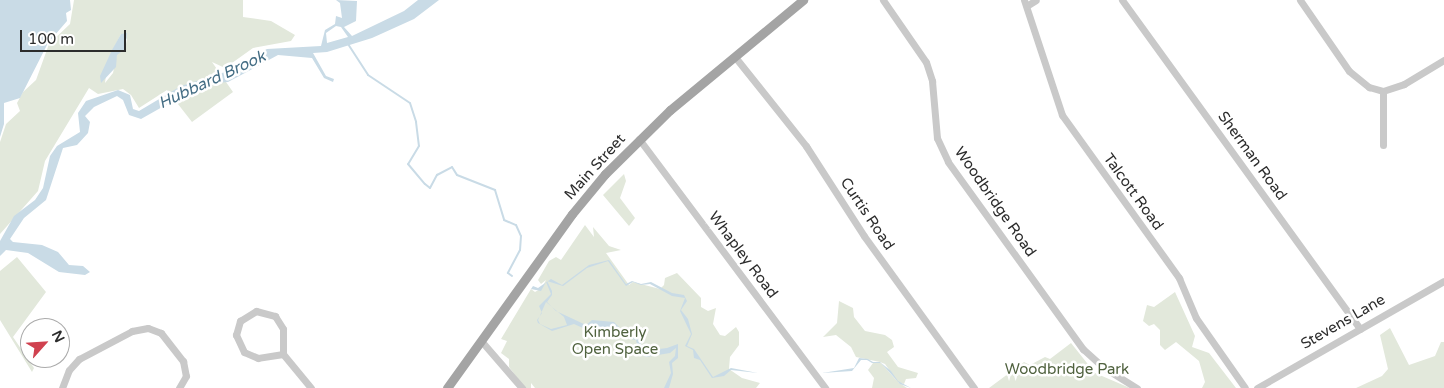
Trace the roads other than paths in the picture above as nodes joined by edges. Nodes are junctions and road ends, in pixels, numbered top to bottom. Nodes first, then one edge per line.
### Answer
1 (803, 0) edge
2 (883, 0) edge
3 (1036, 0) edge
4 (1122, 0) edge
5 (1300, 0) edge
6 (1026, 3) edge
7 (735, 56) junction
8 (1444, 60) edge
9 (1383, 90) junction
10 (639, 139) junction
11 (1383, 145) dead end
12 (1444, 281) edge
13 (1360, 329) junction
14 (483, 343) junction
15 (283, 354) junction
16 (62, 388) edge
17 (179, 388) edge
18 (311, 388) edge
19 (448, 388) edge
20 (522, 388) edge
21 (826, 388) edge
22 (974, 388) edge
23 (1137, 388) edge
24 (1246, 388) edge
25 (1257, 388) edge

1 - 7 main road, Main Street
2 - 23 street, Woodbridge Road
3 - 6 street
4 - 13 street, Sherman Road
5 - 9 street
6 - 24 street, Talcott Road
7 - 10 main road, Main Street
7 - 22 street, Curtis Road
8 - 9 street
9 - 11 street
10 - 14 main road, Main Street
10 - 21 street, Whapley Road
12 - 13 street, Stevens Lane
13 - 25 street, Stevens Lane
14 - 19 main road, Main Street
14 - 20 street
15 - 15 street
15 - 18 street
16 - 17 street

